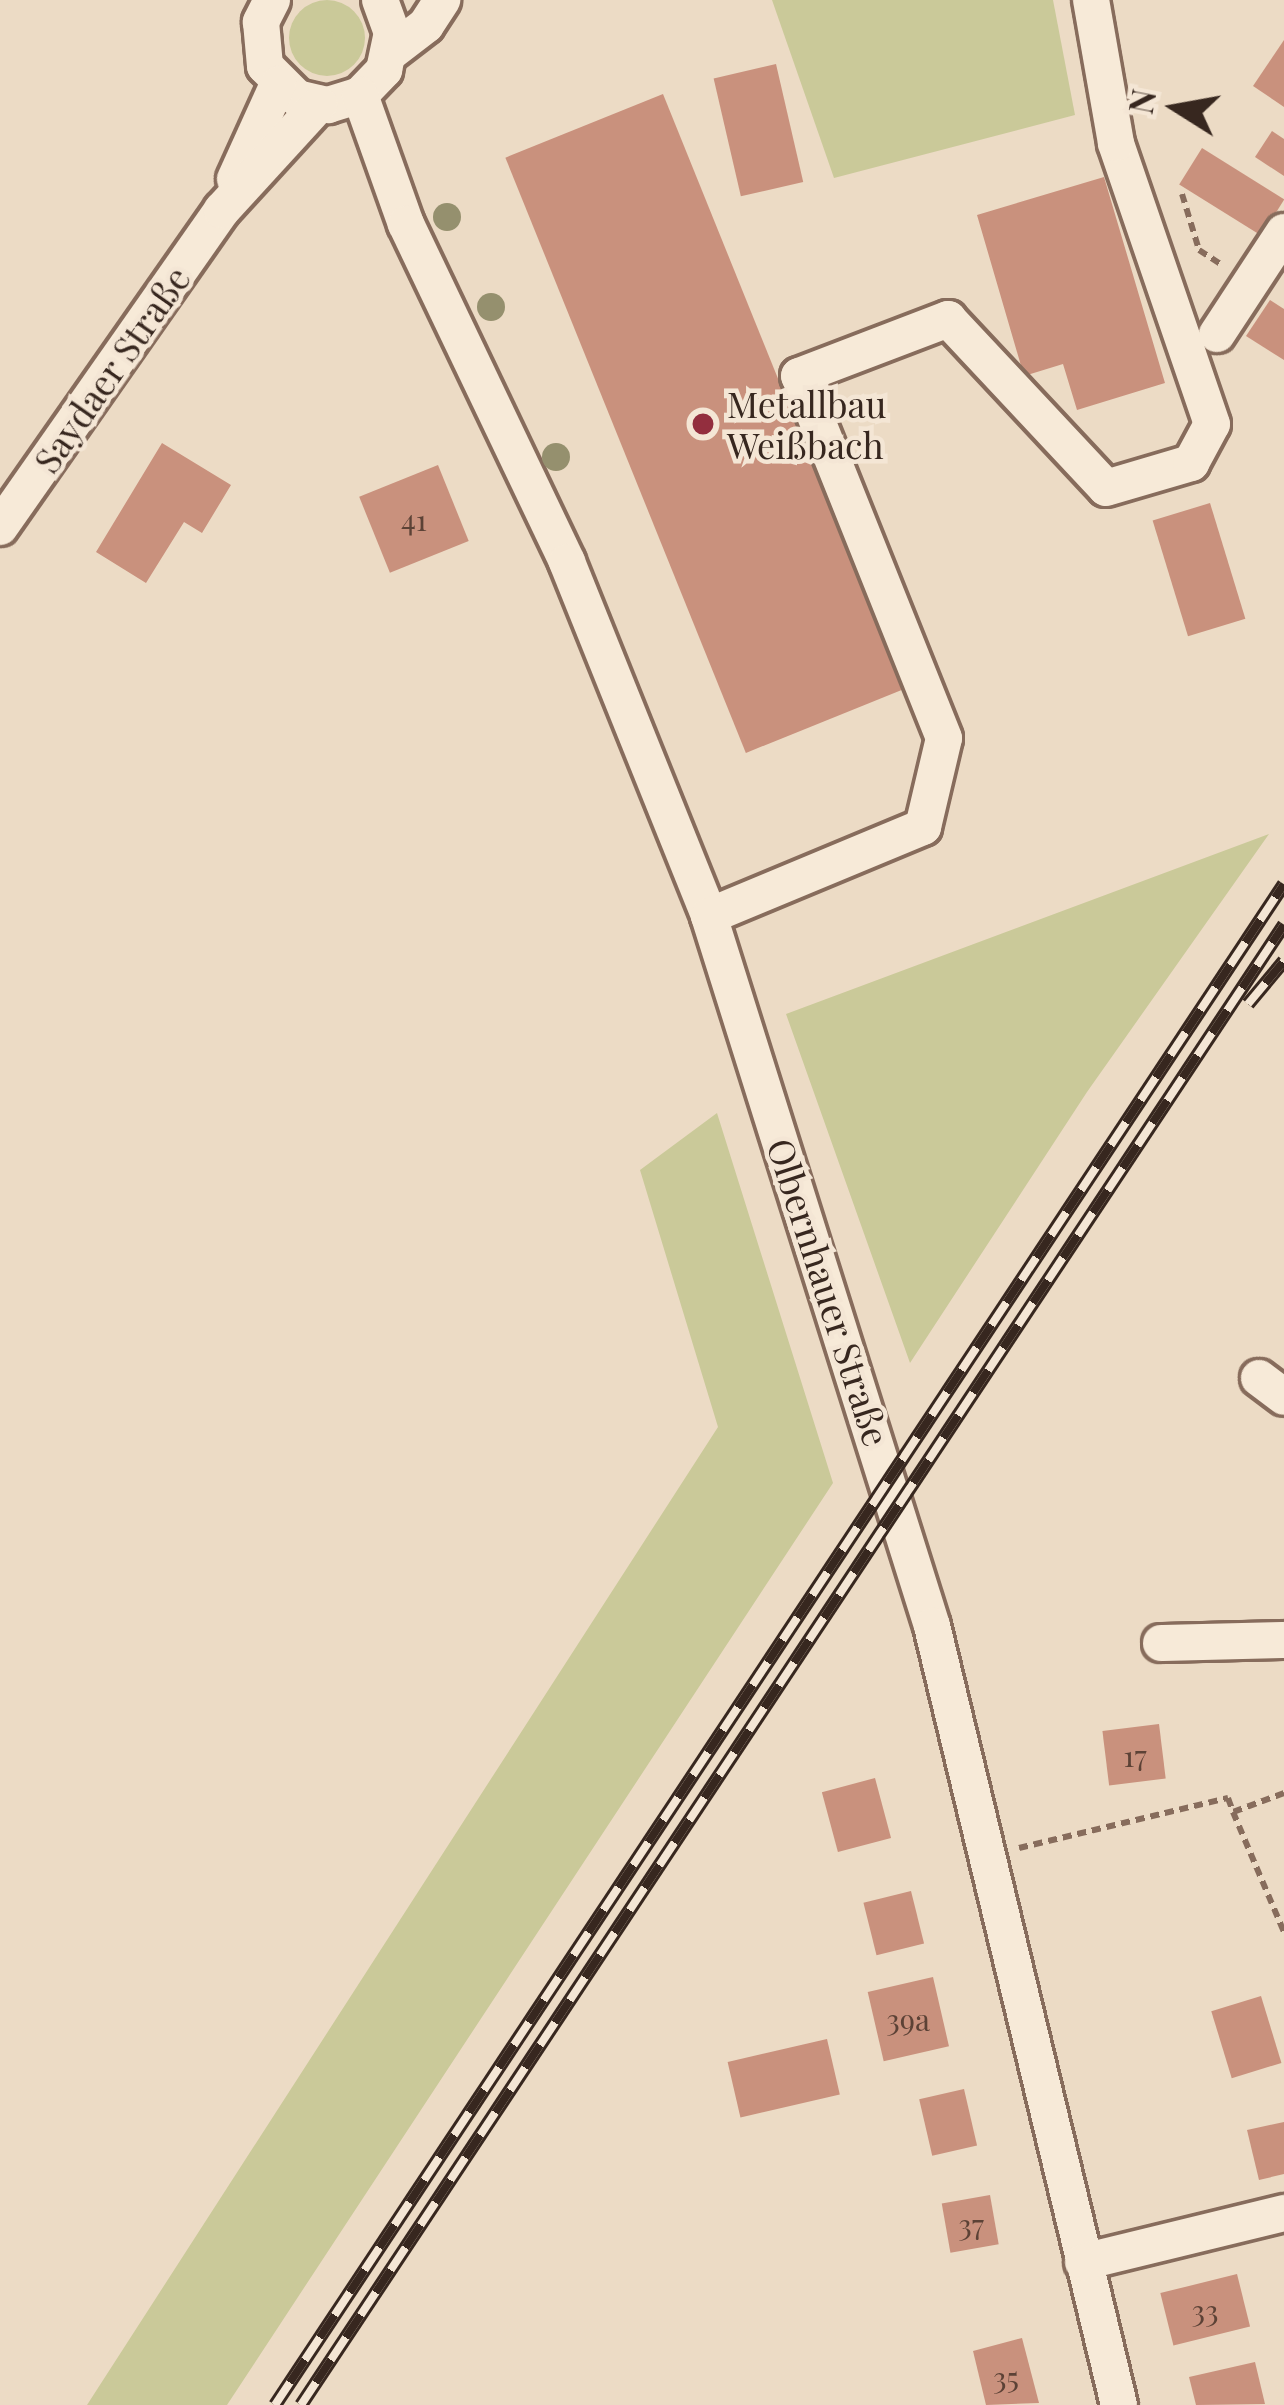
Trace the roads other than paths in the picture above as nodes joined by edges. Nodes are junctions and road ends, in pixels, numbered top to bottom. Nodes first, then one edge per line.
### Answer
1 (270, 0) edge
2 (380, 0) edge
3 (442, 0) edge
4 (1091, 0) edge
5 (391, 52) junction
6 (278, 84) junction
7 (336, 101) junction
8 (221, 210) junction
9 (1284, 232) edge
10 (1217, 334) dead end
11 (0, 527) edge
12 (709, 916) junction
13 (1284, 1640) edge
14 (1160, 1643) dead end
15 (1284, 2213) edge
16 (1083, 2262) junction
17 (1119, 2405) edge

1 - 6 street
2 - 5 street
3 - 5 street
4 - 12 street
5 - 7 street, Saydaer Straße
6 - 7 street
6 - 8 street, Saydaer Straße
7 - 8 street, Saydaer Straße
7 - 12 street, Olbernhauer Straße
8 - 11 street, Saydaer Straße
9 - 10 street
12 - 16 street, Olbernhauer Straße
13 - 14 street
15 - 16 street
16 - 17 street, Olbernhauer Straße

